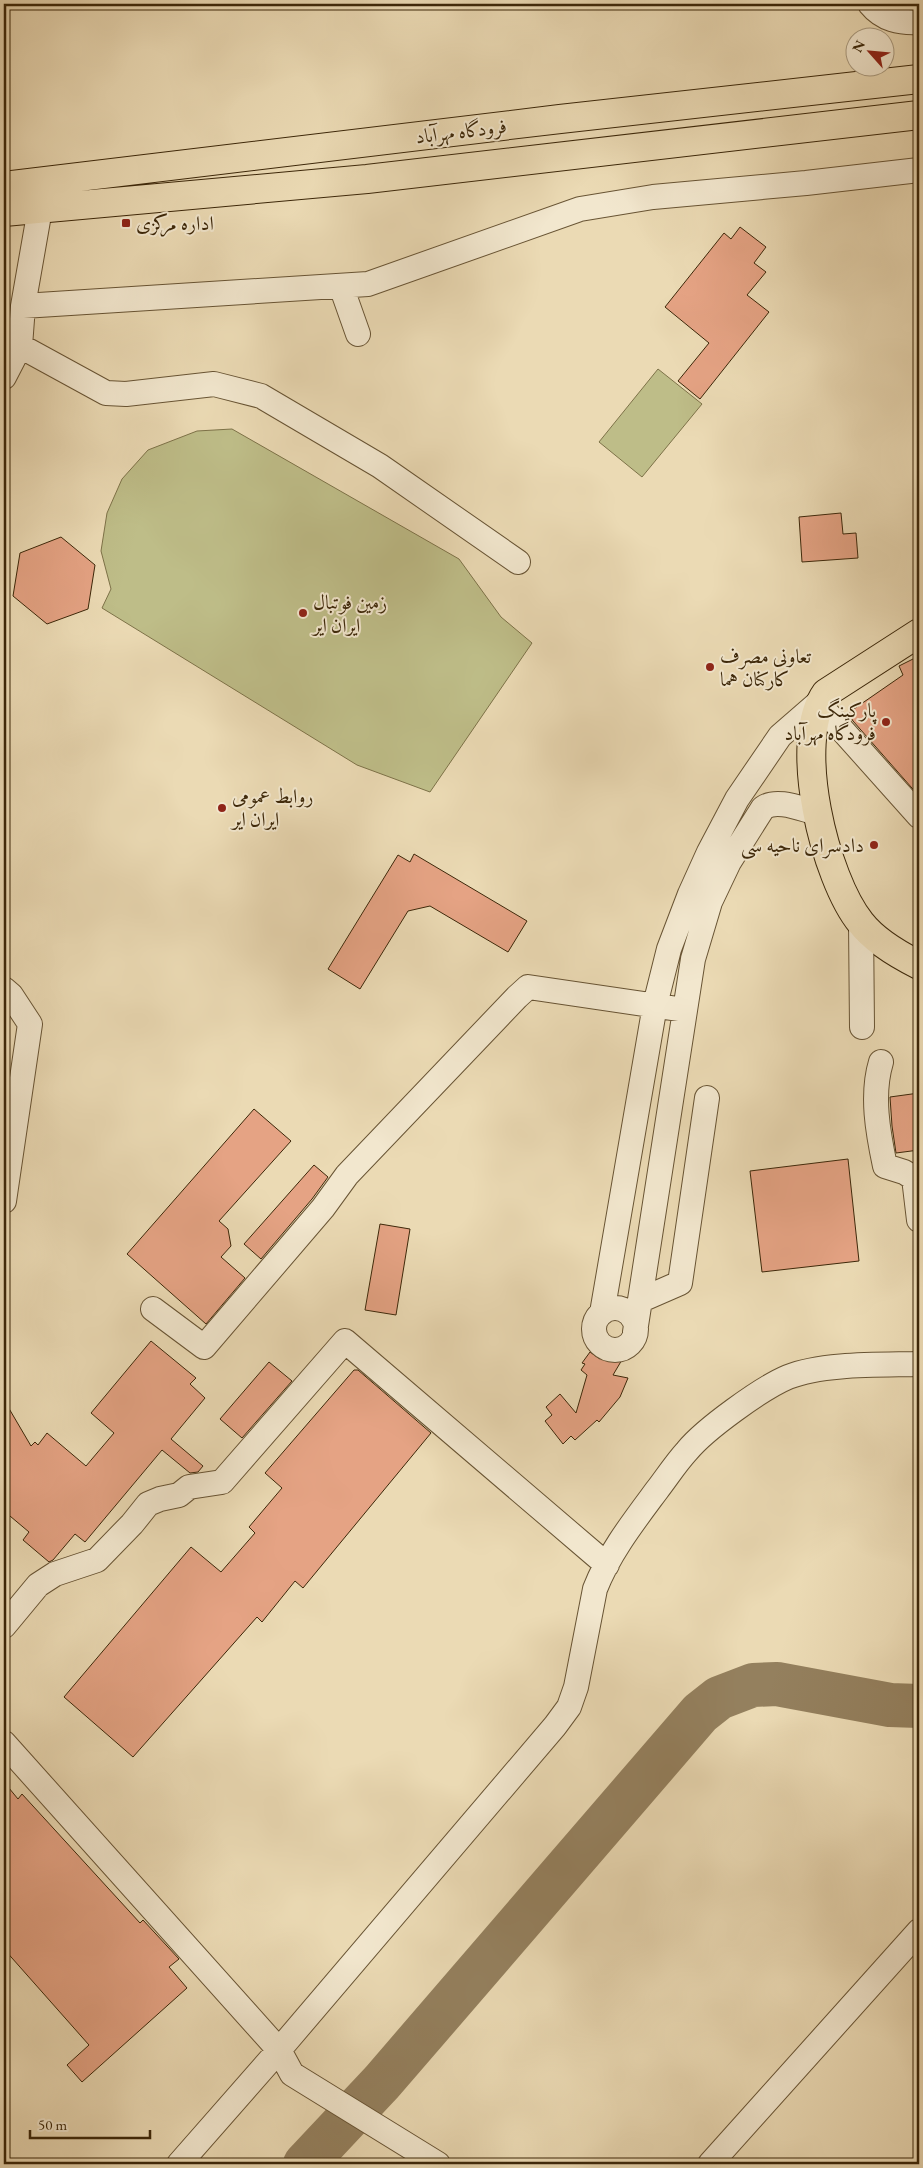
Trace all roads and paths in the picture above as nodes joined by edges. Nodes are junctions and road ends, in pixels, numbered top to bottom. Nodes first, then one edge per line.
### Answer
1 (870, 4) edge
2 (919, 22) edge
3 (919, 79) edge
4 (919, 103) edge
5 (919, 115) edge
6 (560, 119) junction
7 (810, 126) junction
8 (565, 157) junction
9 (919, 170) edge
10 (5, 189) edge
11 (40, 209) junction
12 (4, 212) edge
13 (341, 286) junction
14 (23, 306) junction
15 (358, 334) dead end
16 (12, 345) edge
17 (4, 377) edge
18 (518, 562) dead end
19 (919, 633) edge
20 (818, 703) junction
21 (817, 813) junction
22 (919, 816) edge
23 (861, 923) junction
24 (917, 965) edge
25 (4, 990) edge
26 (655, 1005) junction
27 (685, 1010) junction
28 (862, 1027) dead end
29 (881, 1062) dead end
30 (707, 1098) dead end
31 (4, 1201) edge
32 (919, 1220) edge
33 (641, 1300) junction
34 (153, 1309) dead end
35 (602, 1313) junction
36 (635, 1332) junction
37 (919, 1364) edge
38 (607, 1565) junction
39 (4, 1626) edge
40 (4, 1742) edge
41 (919, 1931) edge
42 (279, 2050) junction
43 (179, 2164) edge
44 (438, 2164) edge
45 (710, 2164) edge

1 - 2 street
3 - 6 main road, فرودگاه مهرآباد
4 - 7 main road
5 - 7 main road, فرودگاه مهرآباد
6 - 8 main road
6 - 10 main road, فرودگاه مهرآباد
7 - 8 main road, فرودگاه مهرآباد
8 - 11 main road, فرودگاه مهرآباد
9 - 13 street
10 - 11 street
11 - 12 main road, فرودگاه مهرآباد
11 - 14 street
13 - 14 street
13 - 15 street
14 - 16 street
16 - 17 street
16 - 18 street
19 - 20 main road
20 - 21 main road
20 - 22 street
20 - 26 street
21 - 23 main road
21 - 27 street
23 - 24 main road
23 - 28 street
25 - 31 street
26 - 27 street
26 - 34 street
26 - 35 street
27 - 33 street
29 - 32 street
30 - 33 street
33 - 36 street
35 - 36 street
35 - 36 street
37 - 38 street
38 - 39 street
38 - 42 street
40 - 42 street
41 - 45 street
42 - 43 street
42 - 44 street

